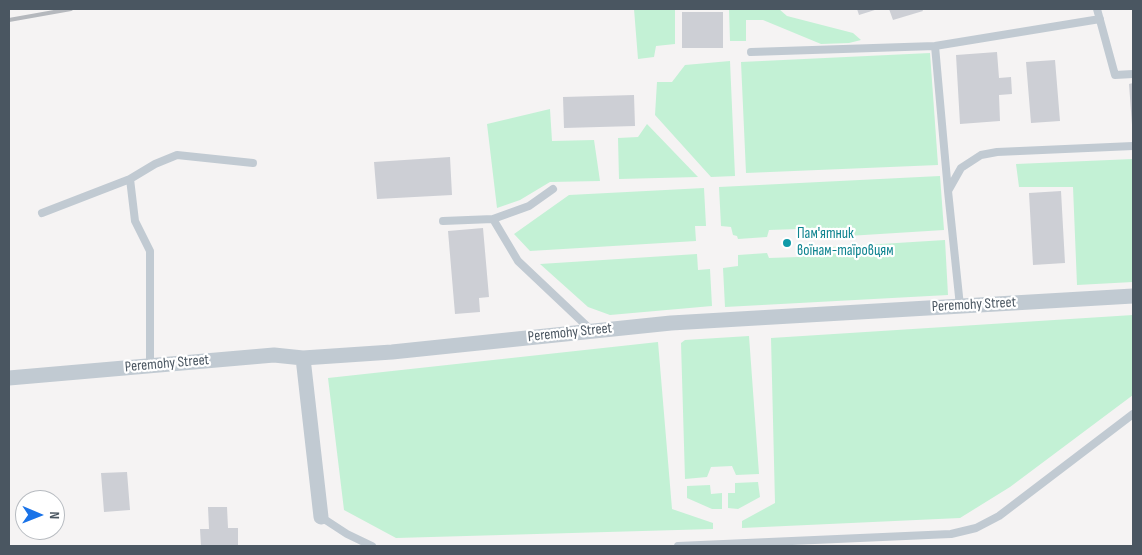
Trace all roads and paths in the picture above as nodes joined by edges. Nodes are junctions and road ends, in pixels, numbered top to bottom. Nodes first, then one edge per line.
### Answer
1 (1097, 9) edge
2 (1100, 19) junction
3 (935, 46) junction
4 (751, 52) dead end
5 (1133, 74) edge
6 (1133, 146) edge
7 (253, 163) dead end
8 (130, 179) junction
9 (553, 189) dead end
10 (948, 191) junction
11 (42, 213) dead end
12 (493, 219) junction
13 (444, 220) dead end
14 (1133, 296) edge
15 (960, 306) junction
16 (591, 330) junction
17 (303, 358) junction
18 (150, 365) junction
19 (9, 378) edge
20 (1133, 414) edge
21 (321, 517) joint
22 (372, 546) edge
23 (678, 546) edge

1 - 2 lane
2 - 3 lane
2 - 5 lane
3 - 4 lane
3 - 10 lane
6 - 10 lane
7 - 8 lane
8 - 11 lane
8 - 18 lane
9 - 12 lane
10 - 15 lane
12 - 13 lane
12 - 16 lane
14 - 15 street, Peremohy Street
15 - 16 street, Peremohy Street
16 - 17 street, Peremohy Street
17 - 18 street, Peremohy Street
17 - 21 street
18 - 19 street, Peremohy Street
20 - 23 lane
21 - 22 lane

